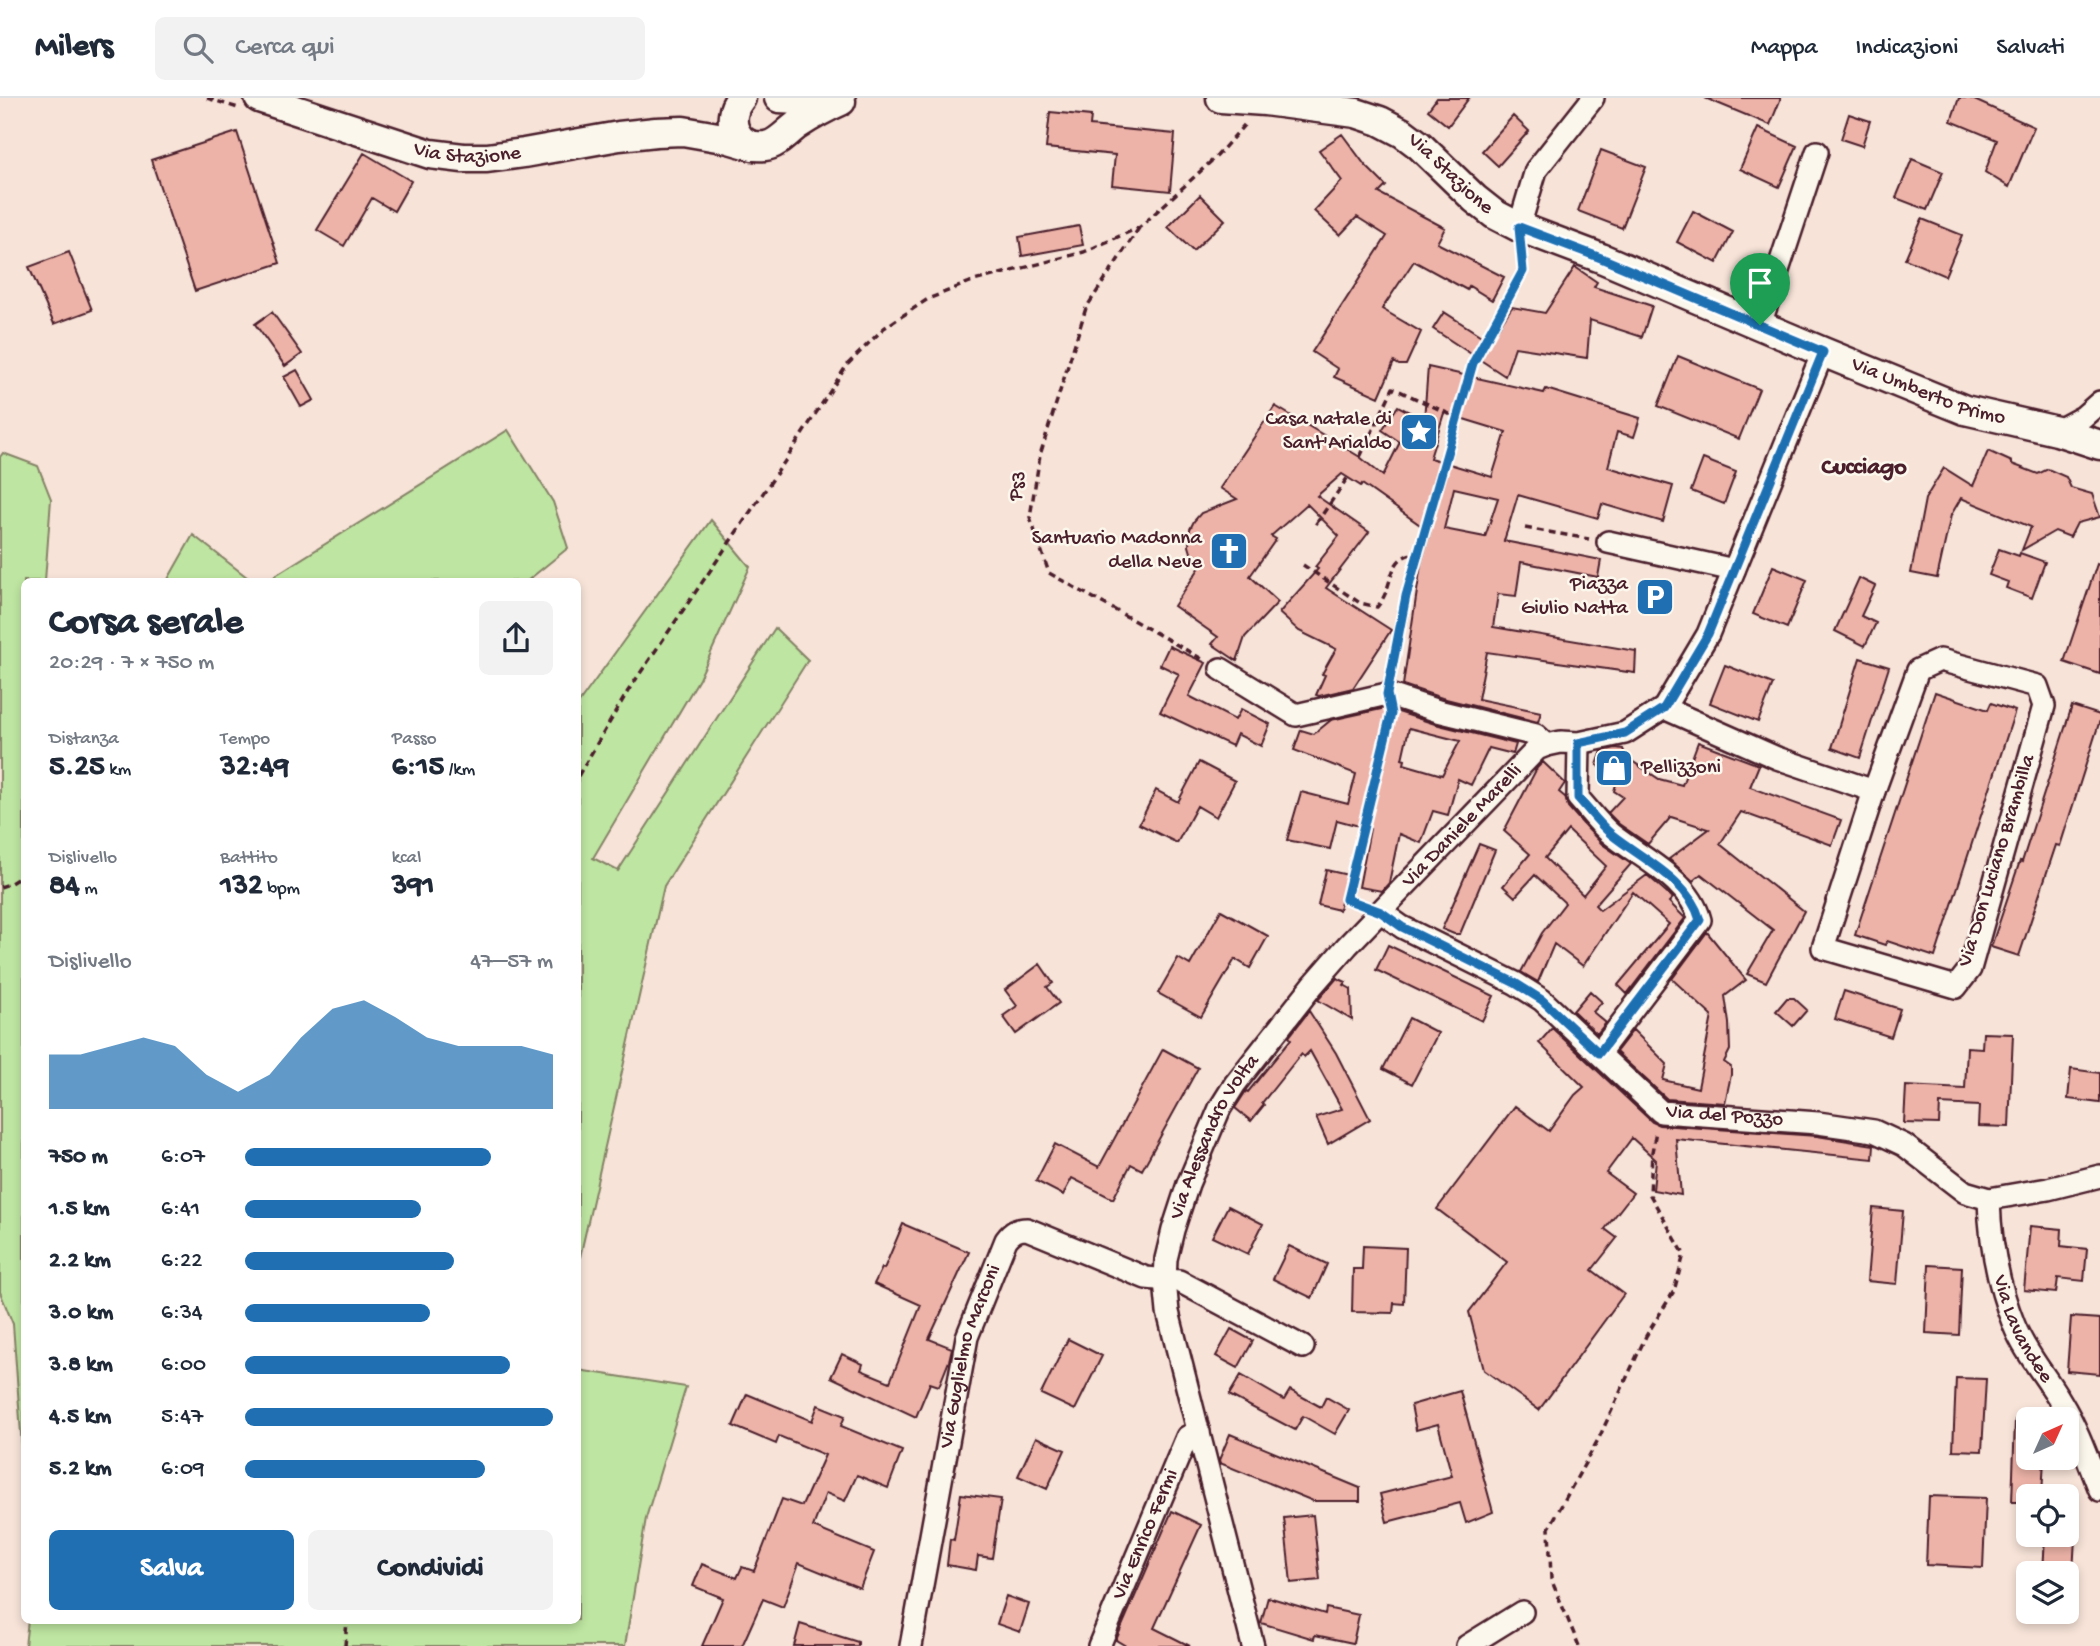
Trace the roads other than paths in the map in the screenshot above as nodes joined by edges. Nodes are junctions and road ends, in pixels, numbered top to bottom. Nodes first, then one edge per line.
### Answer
1 (259, 98) edge
2 (779, 98) edge
3 (1221, 98) edge
4 (1593, 98) edge
5 (849, 99) edge
6 (738, 101) edge
7 (682, 131) junction
8 (783, 135) junction
9 (753, 146) junction
10 (1817, 152) dead end
11 (1519, 227) junction
12 (1555, 241) joint
13 (1760, 325) junction
14 (1823, 352) junction
15 (2100, 402) edge
16 (2057, 431) junction
17 (2100, 445) edge
18 (1608, 542) road end
19 (1734, 570) junction
20 (1221, 669) road end
21 (1664, 708) junction
22 (1578, 743) junction
23 (1547, 745) junction
24 (1874, 792) junction
25 (1381, 912) junction
26 (1599, 1053) junction
27 (2100, 1176) edge
28 (1989, 1199) junction
29 (1165, 1281) junction
30 (1303, 1347) dead end
31 (1199, 1432) junction
32 (2100, 1490) edge
33 (1521, 1612) dead end
34 (911, 1646) edge
35 (1099, 1646) edge
36 (1253, 1646) edge
37 (1467, 1646) edge

1 - 7 main road, Via Stazione
2 - 5 main road
2 - 8 main road
3 - 11 main road, Via Stazione
4 - 11 street
5 - 8 main road
6 - 7 main road, Via Stazione
6 - 9 main road
7 - 9 main road, Via Stazione
8 - 9 main road
10 - 13 street
11 - 12 main road, Via Stazione
12 - 13 main road, Via Umberto Primo
13 - 14 main road, Via Umberto Primo
14 - 16 main road, Via Umberto Primo
14 - 19 street
15 - 16 street
16 - 17 main road, Via Umberto Primo
18 - 19 street
19 - 21 street
20 - 23 street
21 - 22 street
21 - 24 street
22 - 23 street
22 - 26 street
23 - 25 street, Via Daniele Marelli
24 - 24 street, Via Don Luciano Brambilla
25 - 26 street, Via del Pozzo
25 - 29 street, Via Alessandro Volta
26 - 28 street, Via del Pozzo
27 - 28 street
28 - 32 street, Via Lavandee
29 - 30 street, Via Guglielmo Marconi
29 - 31 street, Via Alessandro Volta
29 - 34 street, Via Guglielmo Marconi
31 - 35 street, Via Enrico Fermi
31 - 36 street, Via Alessandro Volta
33 - 37 street

